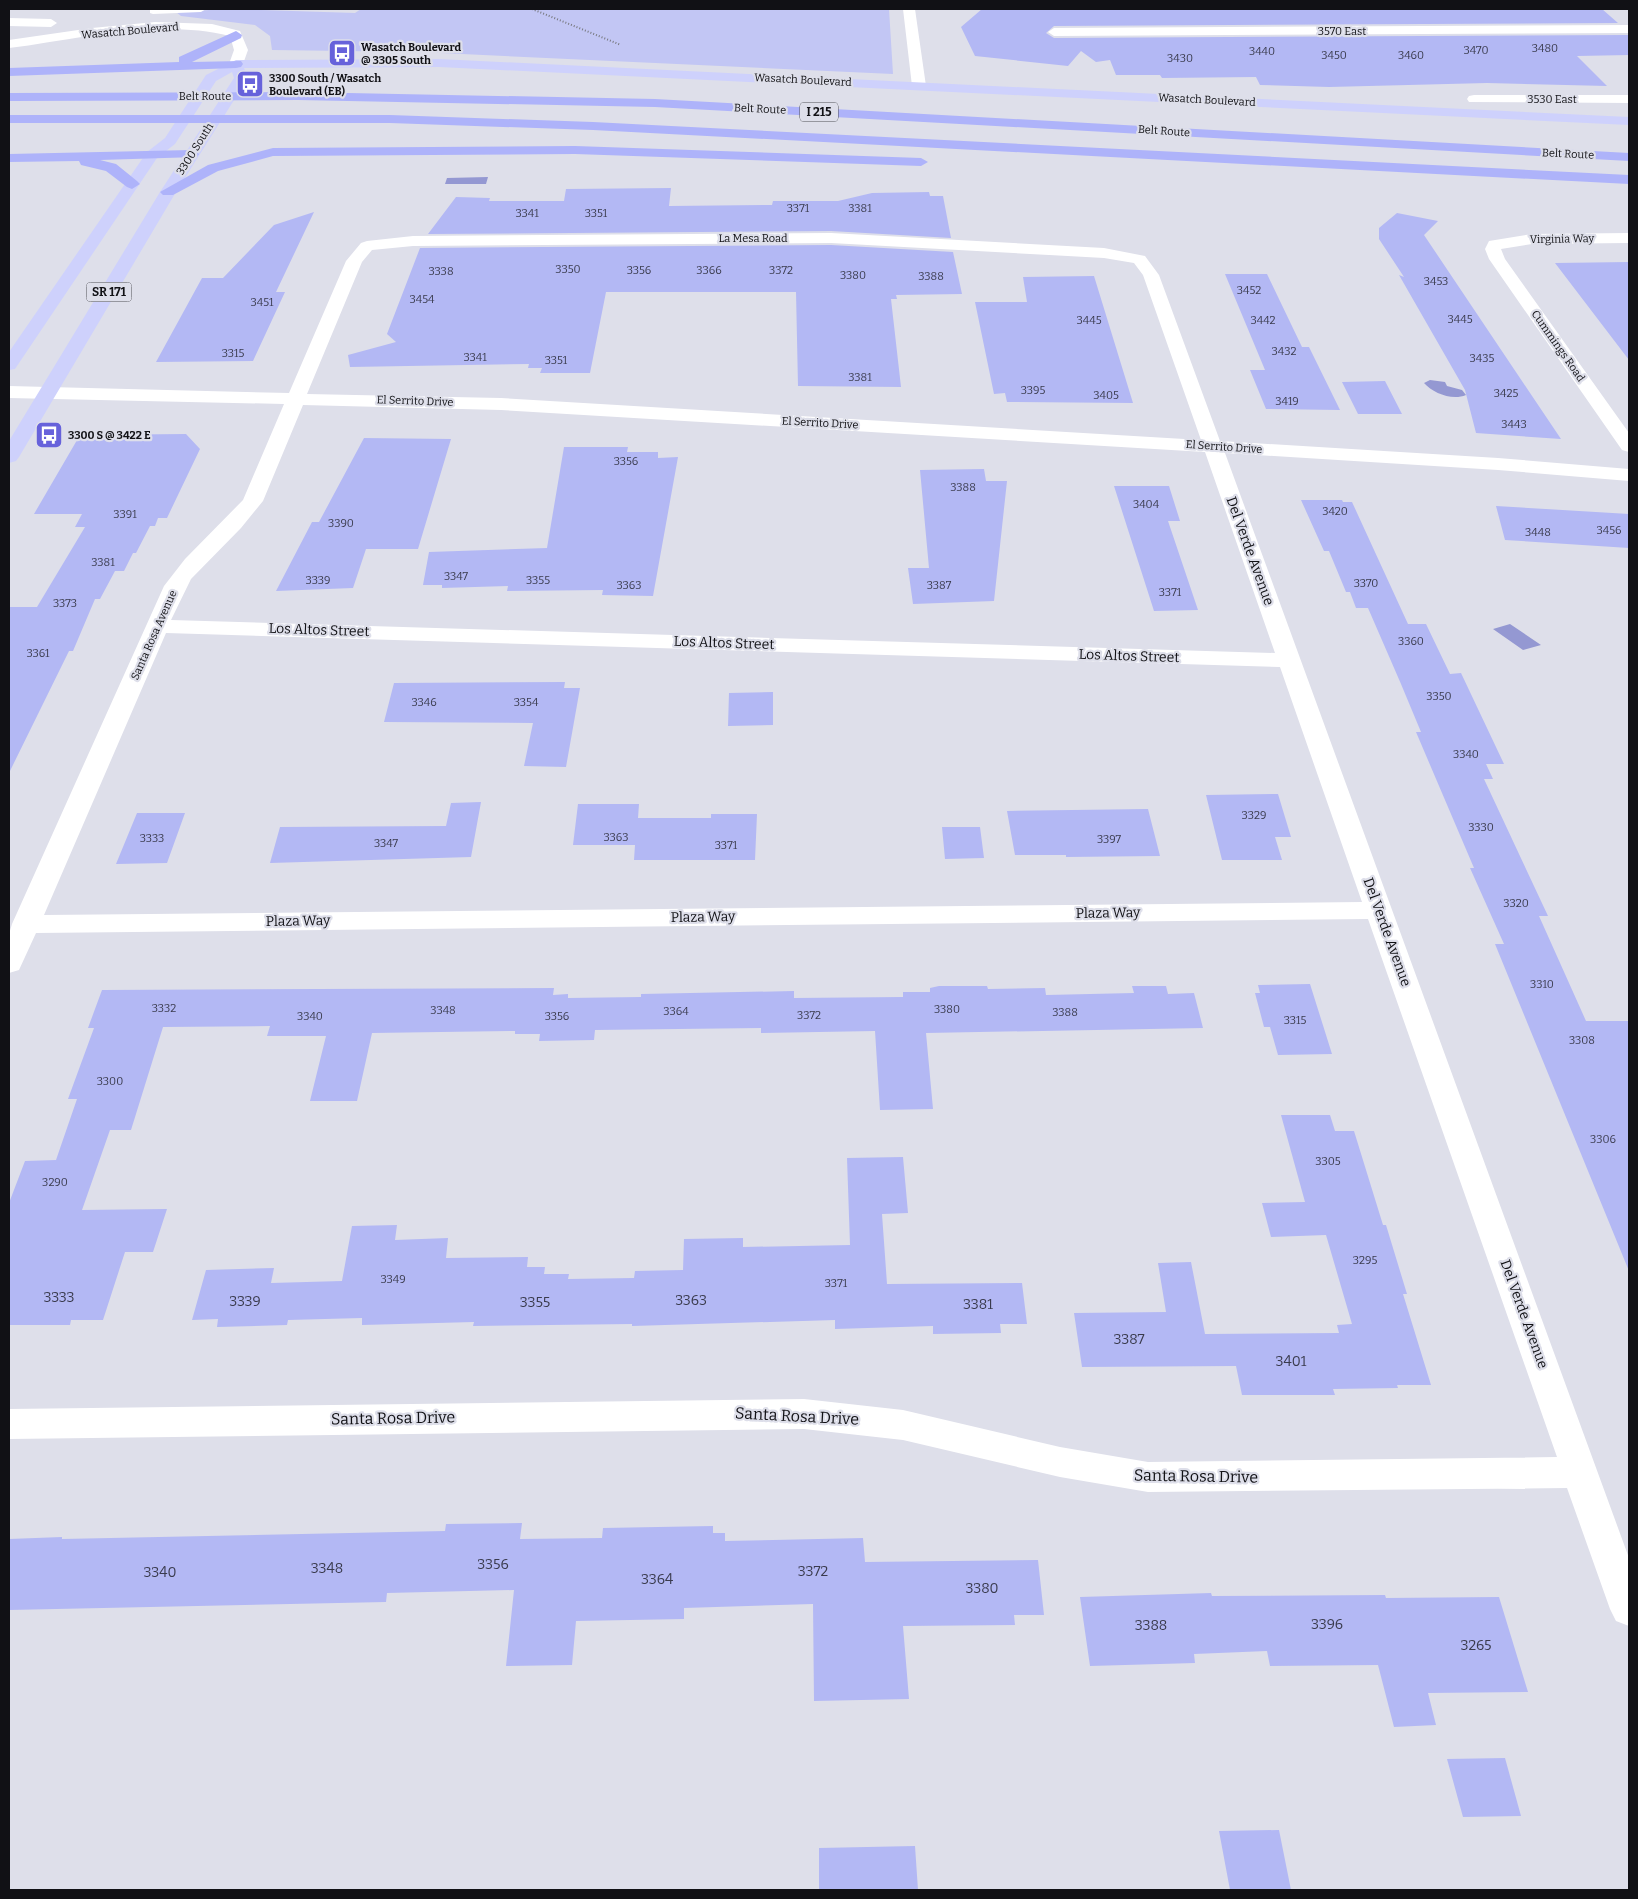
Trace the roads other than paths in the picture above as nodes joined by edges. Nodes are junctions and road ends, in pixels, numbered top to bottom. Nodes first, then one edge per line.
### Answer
1 (201, 9) edge
2 (909, 9) edge
3 (151, 10) edge
4 (9, 22) edge
5 (52, 23) dead end
6 (138, 28) junction
7 (1629, 29) edge
8 (1054, 32) dead end
9 (236, 35) junction
10 (9, 44) edge
11 (236, 64) junction
12 (168, 65) junction
13 (9, 72) edge
14 (919, 86) junction
15 (9, 97) edge
16 (1474, 98) dead end
17 (1629, 99) edge
18 (9, 119) edge
19 (1629, 121) edge
20 (196, 148) junction
21 (152, 154) junction
22 (1629, 157) edge
23 (12, 158) edge
24 (940, 163) dead end
25 (1310, 178) dead end
26 (1629, 180) edge
27 (132, 184) junction
28 (168, 192) junction
29 (1629, 192) edge
30 (1629, 238) edge
31 (1495, 244) joint
32 (368, 246) joint
33 (1138, 259) joint
34 (9, 365) edge
35 (9, 392) edge
36 (49, 393) junction
37 (297, 398) junction
38 (1212, 446) junction
39 (1629, 446) edge
40 (9, 457) edge
41 (1629, 475) edge
42 (158, 626) junction
43 (1290, 660) junction
44 (1379, 910) junction
45 (26, 924) junction
46 (9, 964) edge
47 (9, 1424) edge
48 (1580, 1472) junction
49 (1629, 1609) edge

1 - 3 lane
2 - 14 street
3 - 6 lane
4 - 5 street
6 - 9 street, Wasatch Boulevard
6 - 10 street, Wasatch Boulevard
7 - 8 street, 3570 East
9 - 11 street
9 - 12 highway
11 - 12 highway
11 - 14 main road, Wasatch Boulevard
11 - 20 main road, 3300 South / SR 171
11 - 21 main road, 3300 South / SR 171
12 - 13 highway
14 - 19 main road, Wasatch Boulevard
15 - 22 highway, Belt Route / I 215
16 - 17 street, 3530 East
18 - 26 highway, Belt Route / I 215
20 - 21 highway
20 - 28 main road, 3300 South / SR 171
21 - 23 highway
21 - 27 main road, 3300 South / SR 171
23 - 27 highway
24 - 28 highway
25 - 29 highway
27 - 34 main road, 3300 South / SR 171
28 - 36 main road, 3300 South / SR 171
30 - 31 street, Virginia Way
31 - 39 street, Cummings Road
32 - 33 street, La Mesa Road
32 - 37 street, Santa Rosa Avenue
33 - 38 street, Del Verde Avenue
35 - 36 street, El Serrito Drive
36 - 37 street, El Serrito Drive
36 - 40 main road, 3300 South / SR 171
37 - 38 street, El Serrito Drive
37 - 42 street, Santa Rosa Avenue
38 - 41 street, El Serrito Drive
38 - 43 street, Del Verde Avenue
42 - 43 street, Los Altos Street
42 - 45 street, Santa Rosa Avenue
43 - 44 street, Del Verde Avenue
44 - 45 street, Plaza Way
44 - 48 street, Del Verde Avenue
45 - 46 street, Santa Rosa Avenue
47 - 48 street, Santa Rosa Drive
48 - 49 street, Del Verde Avenue

